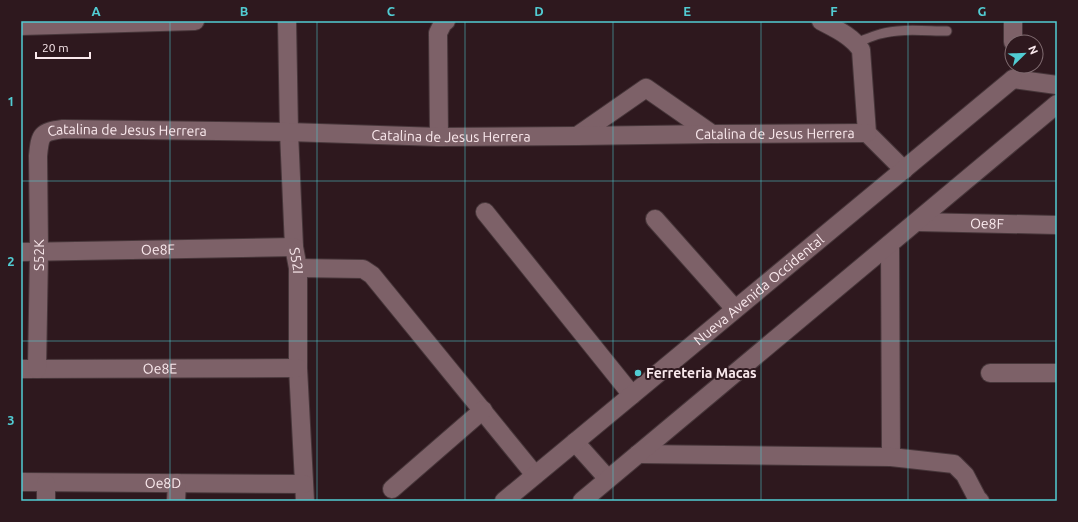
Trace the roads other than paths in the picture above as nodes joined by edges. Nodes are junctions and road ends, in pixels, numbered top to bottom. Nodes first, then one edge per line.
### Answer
1 (195, 21) edge
2 (287, 21) edge
3 (822, 21) edge
4 (1013, 21) edge
5 (444, 22) edge
6 (30, 24) edge
7 (947, 32) dead end
8 (1013, 34) edge
9 (856, 43) junction
10 (1016, 75) edge
11 (1057, 85) edge
12 (1057, 104) edge
13 (290, 132) junction
14 (712, 134) junction
15 (867, 134) junction
16 (577, 136) junction
17 (439, 137) junction
18 (40, 140) joint
19 (904, 170) junction
20 (485, 212) dead end
21 (655, 219) dead end
22 (917, 222) junction
23 (1057, 225) edge
24 (890, 244) junction
25 (294, 247) junction
26 (21, 252) edge
27 (39, 252) junction
28 (298, 268) junction
29 (735, 309) junction
30 (298, 368) junction
31 (29, 369) edge
32 (990, 372) dead end
33 (1057, 373) edge
34 (632, 395) junction
35 (483, 410) junction
36 (575, 442) junction
37 (638, 454) junction
38 (891, 456) junction
39 (535, 475) junction
40 (608, 479) junction
41 (21, 482) edge
42 (46, 482) junction
43 (177, 483) junction
44 (392, 489) dead end
45 (305, 492) edge
46 (46, 501) edge
47 (176, 501) edge
48 (504, 501) edge
49 (582, 501) edge
50 (980, 501) edge

1 - 6 street
2 - 13 street, S52I
3 - 9 street
4 - 8 street
5 - 17 street
7 - 9 lane
9 - 15 street
10 - 11 street
10 - 19 street, Nueva Avenida Occidental
12 - 22 street
13 - 17 street, Catalina de Jesus Herrera
13 - 18 street, Catalina de Jesus Herrera
13 - 25 street, S52I
14 - 15 street, Catalina de Jesus Herrera
14 - 16 street, Catalina de Jesus Herrera
14 - 16 street
15 - 19 street
16 - 17 street, Catalina de Jesus Herrera
18 - 27 street, S52K
19 - 29 street, Nueva Avenida Occidental
20 - 34 street
21 - 29 street
22 - 23 street, Oe8F
22 - 24 street
24 - 37 street
24 - 38 street
25 - 27 street, Oe8F
25 - 28 street, S52I
26 - 27 street, Oe8F
27 - 31 street, S52K
28 - 30 street, S52I
28 - 35 street
29 - 34 street, Nueva Avenida Occidental
30 - 31 street, Oe8E
30 - 45 street, S52I
32 - 33 street
34 - 36 street, Nueva Avenida Occidental
35 - 39 street
35 - 44 street
36 - 39 street, Nueva Avenida Occidental
36 - 40 street
37 - 38 street
37 - 40 street
38 - 50 street
39 - 48 street, Nueva Avenida Occidental
40 - 49 street
41 - 42 street, Oe8D
42 - 43 street, Oe8D
42 - 46 street
43 - 45 street, Oe8D
43 - 47 street

